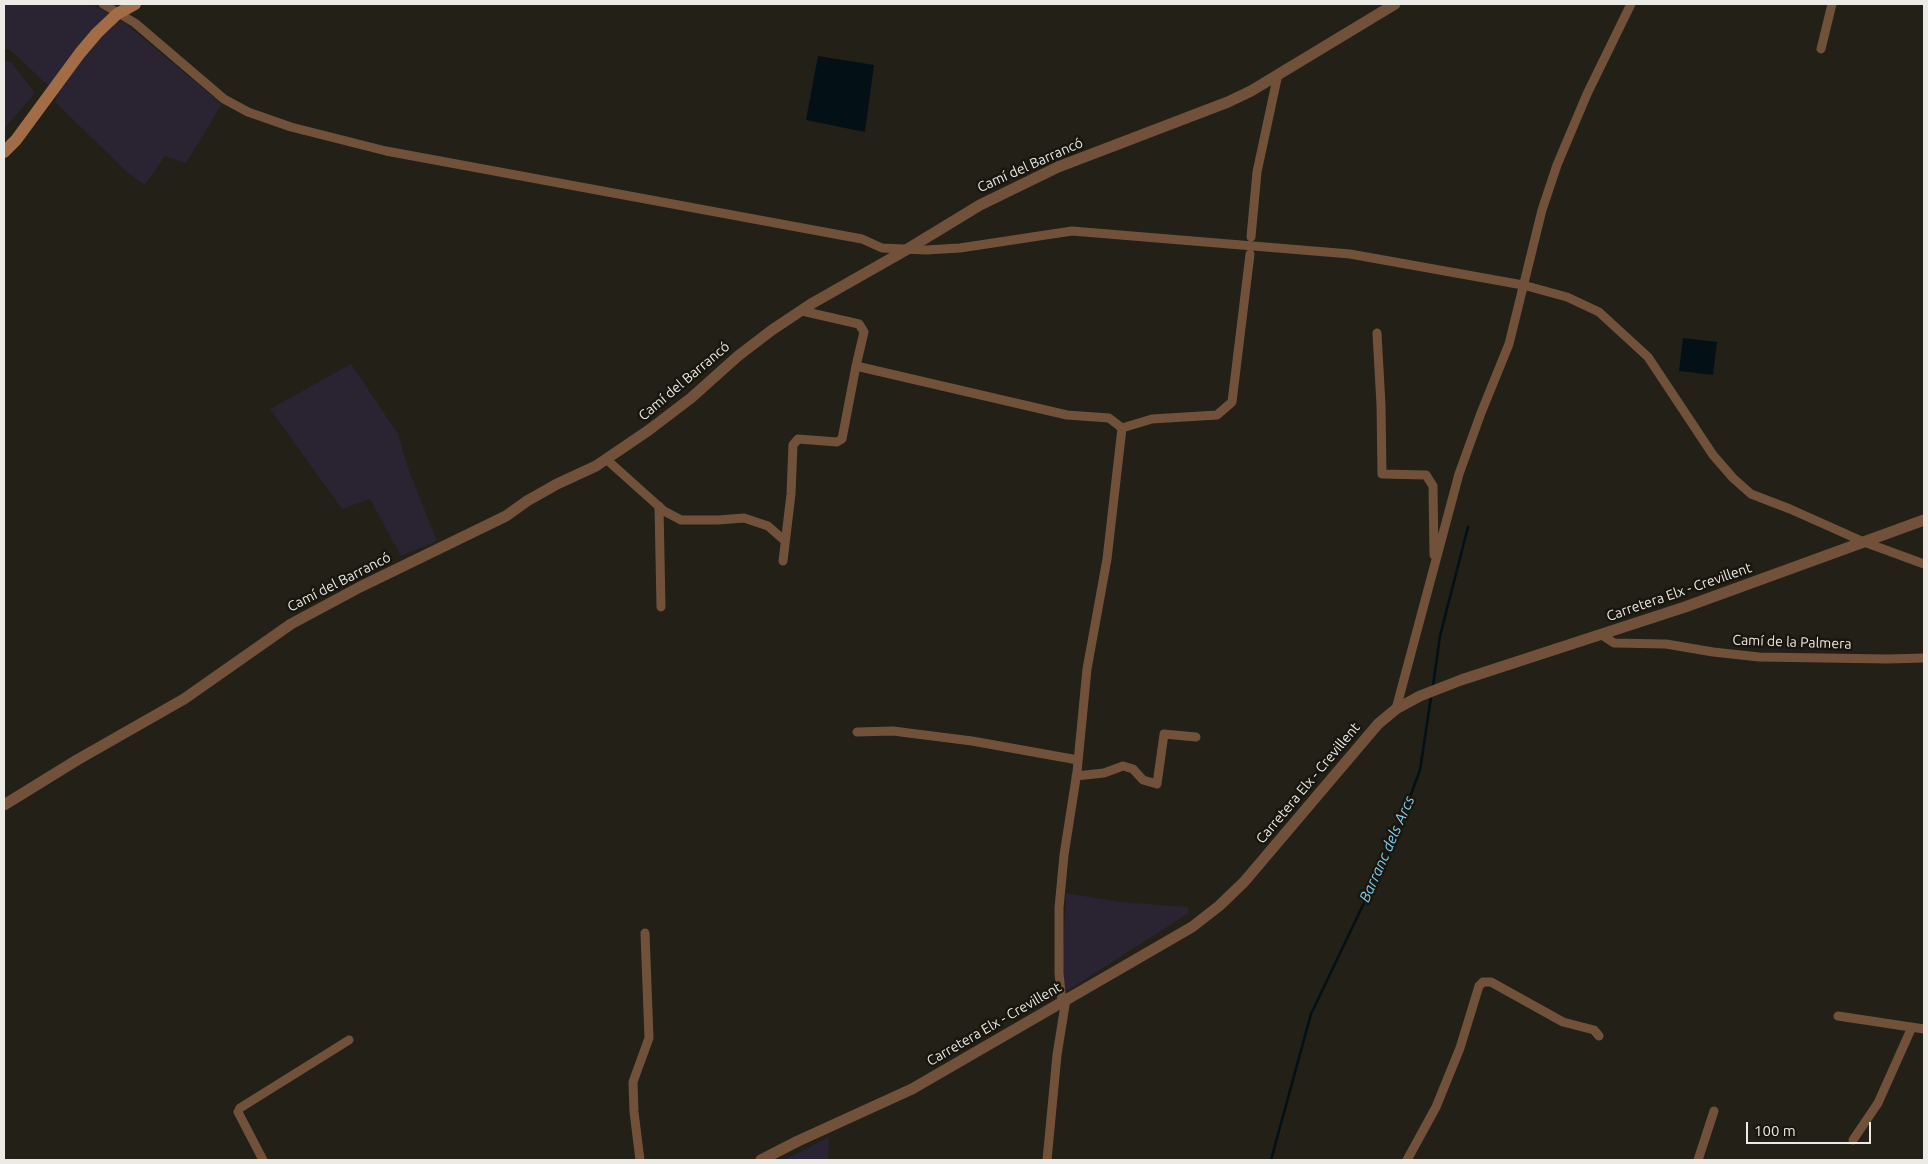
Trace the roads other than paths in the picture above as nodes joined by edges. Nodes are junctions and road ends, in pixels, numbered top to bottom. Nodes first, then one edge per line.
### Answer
1 (105, 4) edge
2 (135, 4) edge
3 (1396, 4) edge
4 (1632, 4) edge
5 (1832, 4) edge
6 (120, 13) junction
7 (1821, 49) dead end
8 (1278, 74) junction
9 (4, 152) edge
10 (1252, 238) dead end
11 (906, 250) junction
12 (1250, 254) dead end
13 (1523, 285) junction
14 (802, 311) junction
15 (1378, 333) dead end
16 (856, 366) junction
17 (1122, 428) junction
18 (606, 460) junction
19 (659, 506) junction
20 (1924, 520) edge
21 (785, 541) junction
22 (1864, 542) junction
23 (783, 561) dead end
24 (1924, 564) edge
25 (1434, 568) junction
26 (661, 607) dead end
27 (1602, 634) junction
28 (1924, 658) edge
29 (1396, 709) junction
30 (857, 732) dead end
31 (1196, 737) dead end
32 (1078, 760) junction
33 (1076, 776) junction
34 (4, 805) edge
35 (645, 933) dead end
36 (1064, 1000) junction
37 (1838, 1016) dead end
38 (1912, 1027) junction
39 (1924, 1028) edge
40 (1599, 1036) dead end
41 (350, 1040) dead end
42 (1714, 1111) dead end
43 (1853, 1140) dead end
44 (263, 1160) edge
45 (640, 1160) edge
46 (761, 1160) edge
47 (1047, 1160) edge
48 (1407, 1160) edge
49 (1698, 1160) edge

1 - 6 street
2 - 6 main road
3 - 8 street, Camí del Barrancó
4 - 13 street
5 - 7 street
6 - 9 main road
6 - 11 street
8 - 10 street
8 - 11 street, Camí del Barrancó
11 - 13 street
11 - 14 street, Camí del Barrancó
12 - 17 street
13 - 22 street
13 - 25 street
14 - 16 street
14 - 18 street, Camí del Barrancó
15 - 25 street
16 - 17 street
16 - 21 street
17 - 32 street
18 - 19 street
18 - 34 street, Camí del Barrancó
19 - 21 street
19 - 26 street
20 - 22 street, Carretera Elx - Crevillent
21 - 23 street
22 - 24 street
22 - 27 street, Carretera Elx - Crevillent
25 - 29 street
27 - 28 street, Camí de la Palmera
27 - 29 street, Carretera Elx - Crevillent
29 - 36 street, Carretera Elx - Crevillent
30 - 32 street
31 - 33 street
32 - 33 street
33 - 36 street
35 - 45 street
36 - 46 street, Carretera Elx - Crevillent
36 - 47 street
37 - 38 street
38 - 39 street
38 - 43 street
40 - 48 street
41 - 44 street
42 - 49 street

